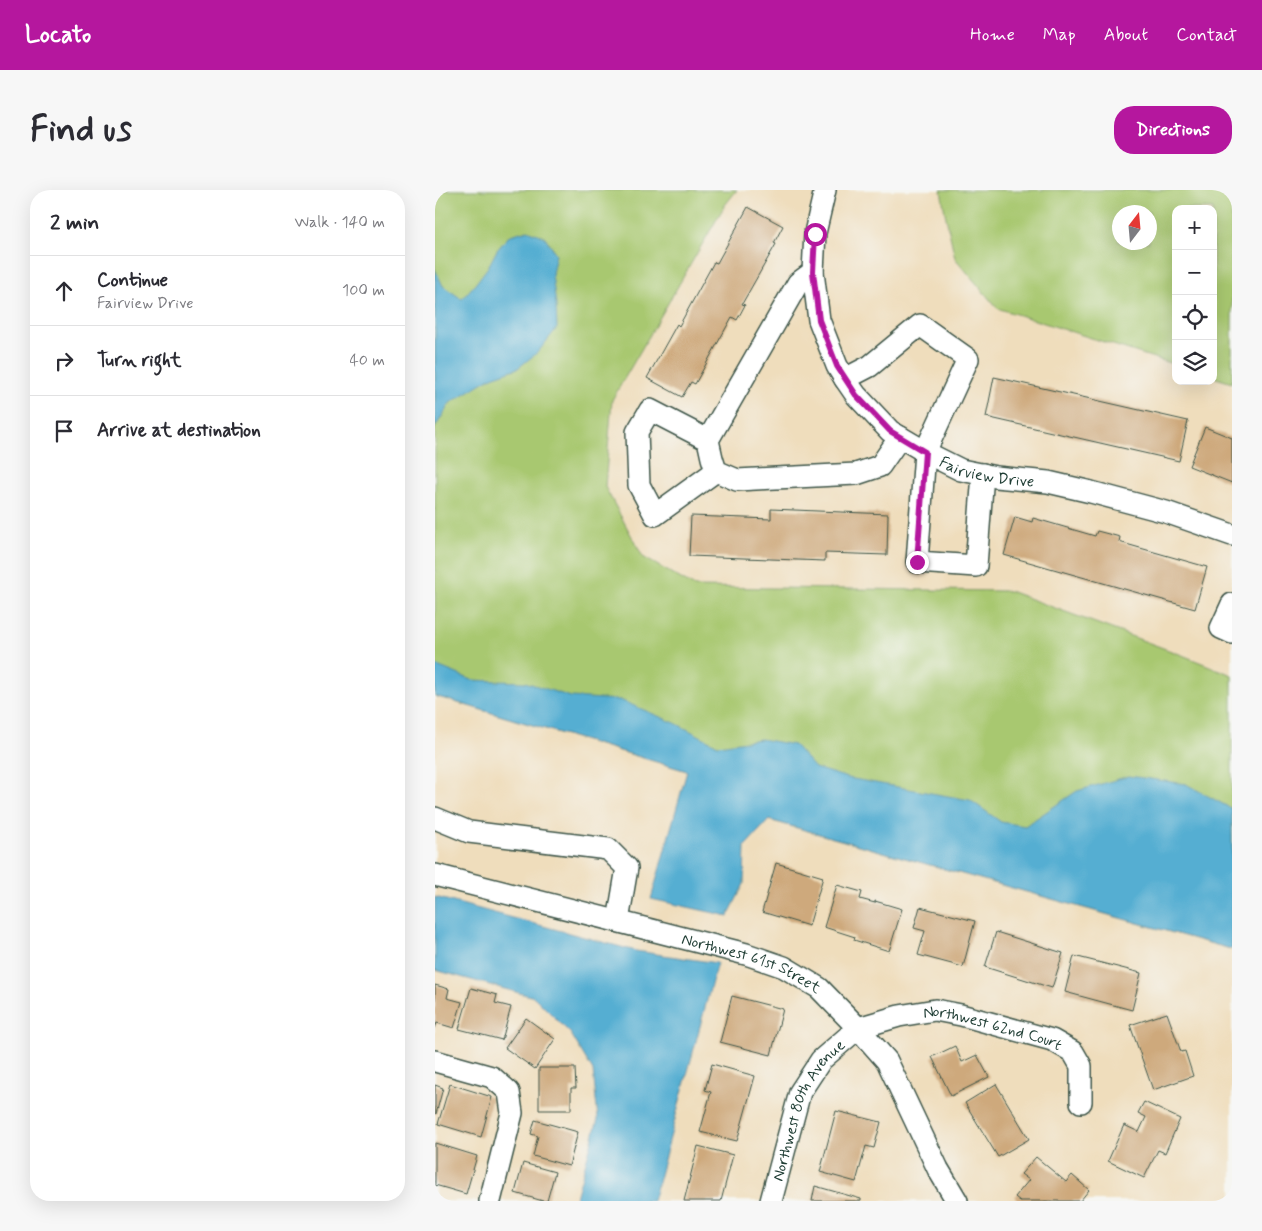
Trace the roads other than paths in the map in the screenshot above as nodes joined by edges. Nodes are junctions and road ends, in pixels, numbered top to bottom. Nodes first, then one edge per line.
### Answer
1 (825, 190) edge
2 (813, 272) junction
3 (845, 379) junction
4 (900, 437) junction
5 (708, 440) junction
6 (925, 452) junction
7 (716, 471) junction
8 (983, 474) junction
9 (1232, 535) edge
10 (1232, 604) edge
11 (1232, 633) edge
12 (435, 818) edge
13 (435, 876) edge
14 (618, 921) junction
15 (858, 1028) junction
16 (435, 1060) edge
17 (1081, 1102) dead end
18 (490, 1201) edge
19 (771, 1201) edge
20 (957, 1201) edge

1 - 2 street, Fairview Drive
2 - 3 street, Fairview Drive
2 - 5 street
3 - 4 street, Fairview Drive
3 - 6 street
4 - 6 street, Fairview Drive
4 - 7 street
5 - 7 street
5 - 7 street
6 - 8 street, Fairview Drive
6 - 8 street
8 - 9 street, Fairview Drive
10 - 11 street
12 - 14 street
13 - 14 street, Northwest 61st Street
14 - 15 street, Northwest 61st Street
15 - 17 street, Northwest 62nd Court
15 - 19 street, Northwest 80th Avenue
15 - 20 street, Northwest 61st Street
16 - 18 street

